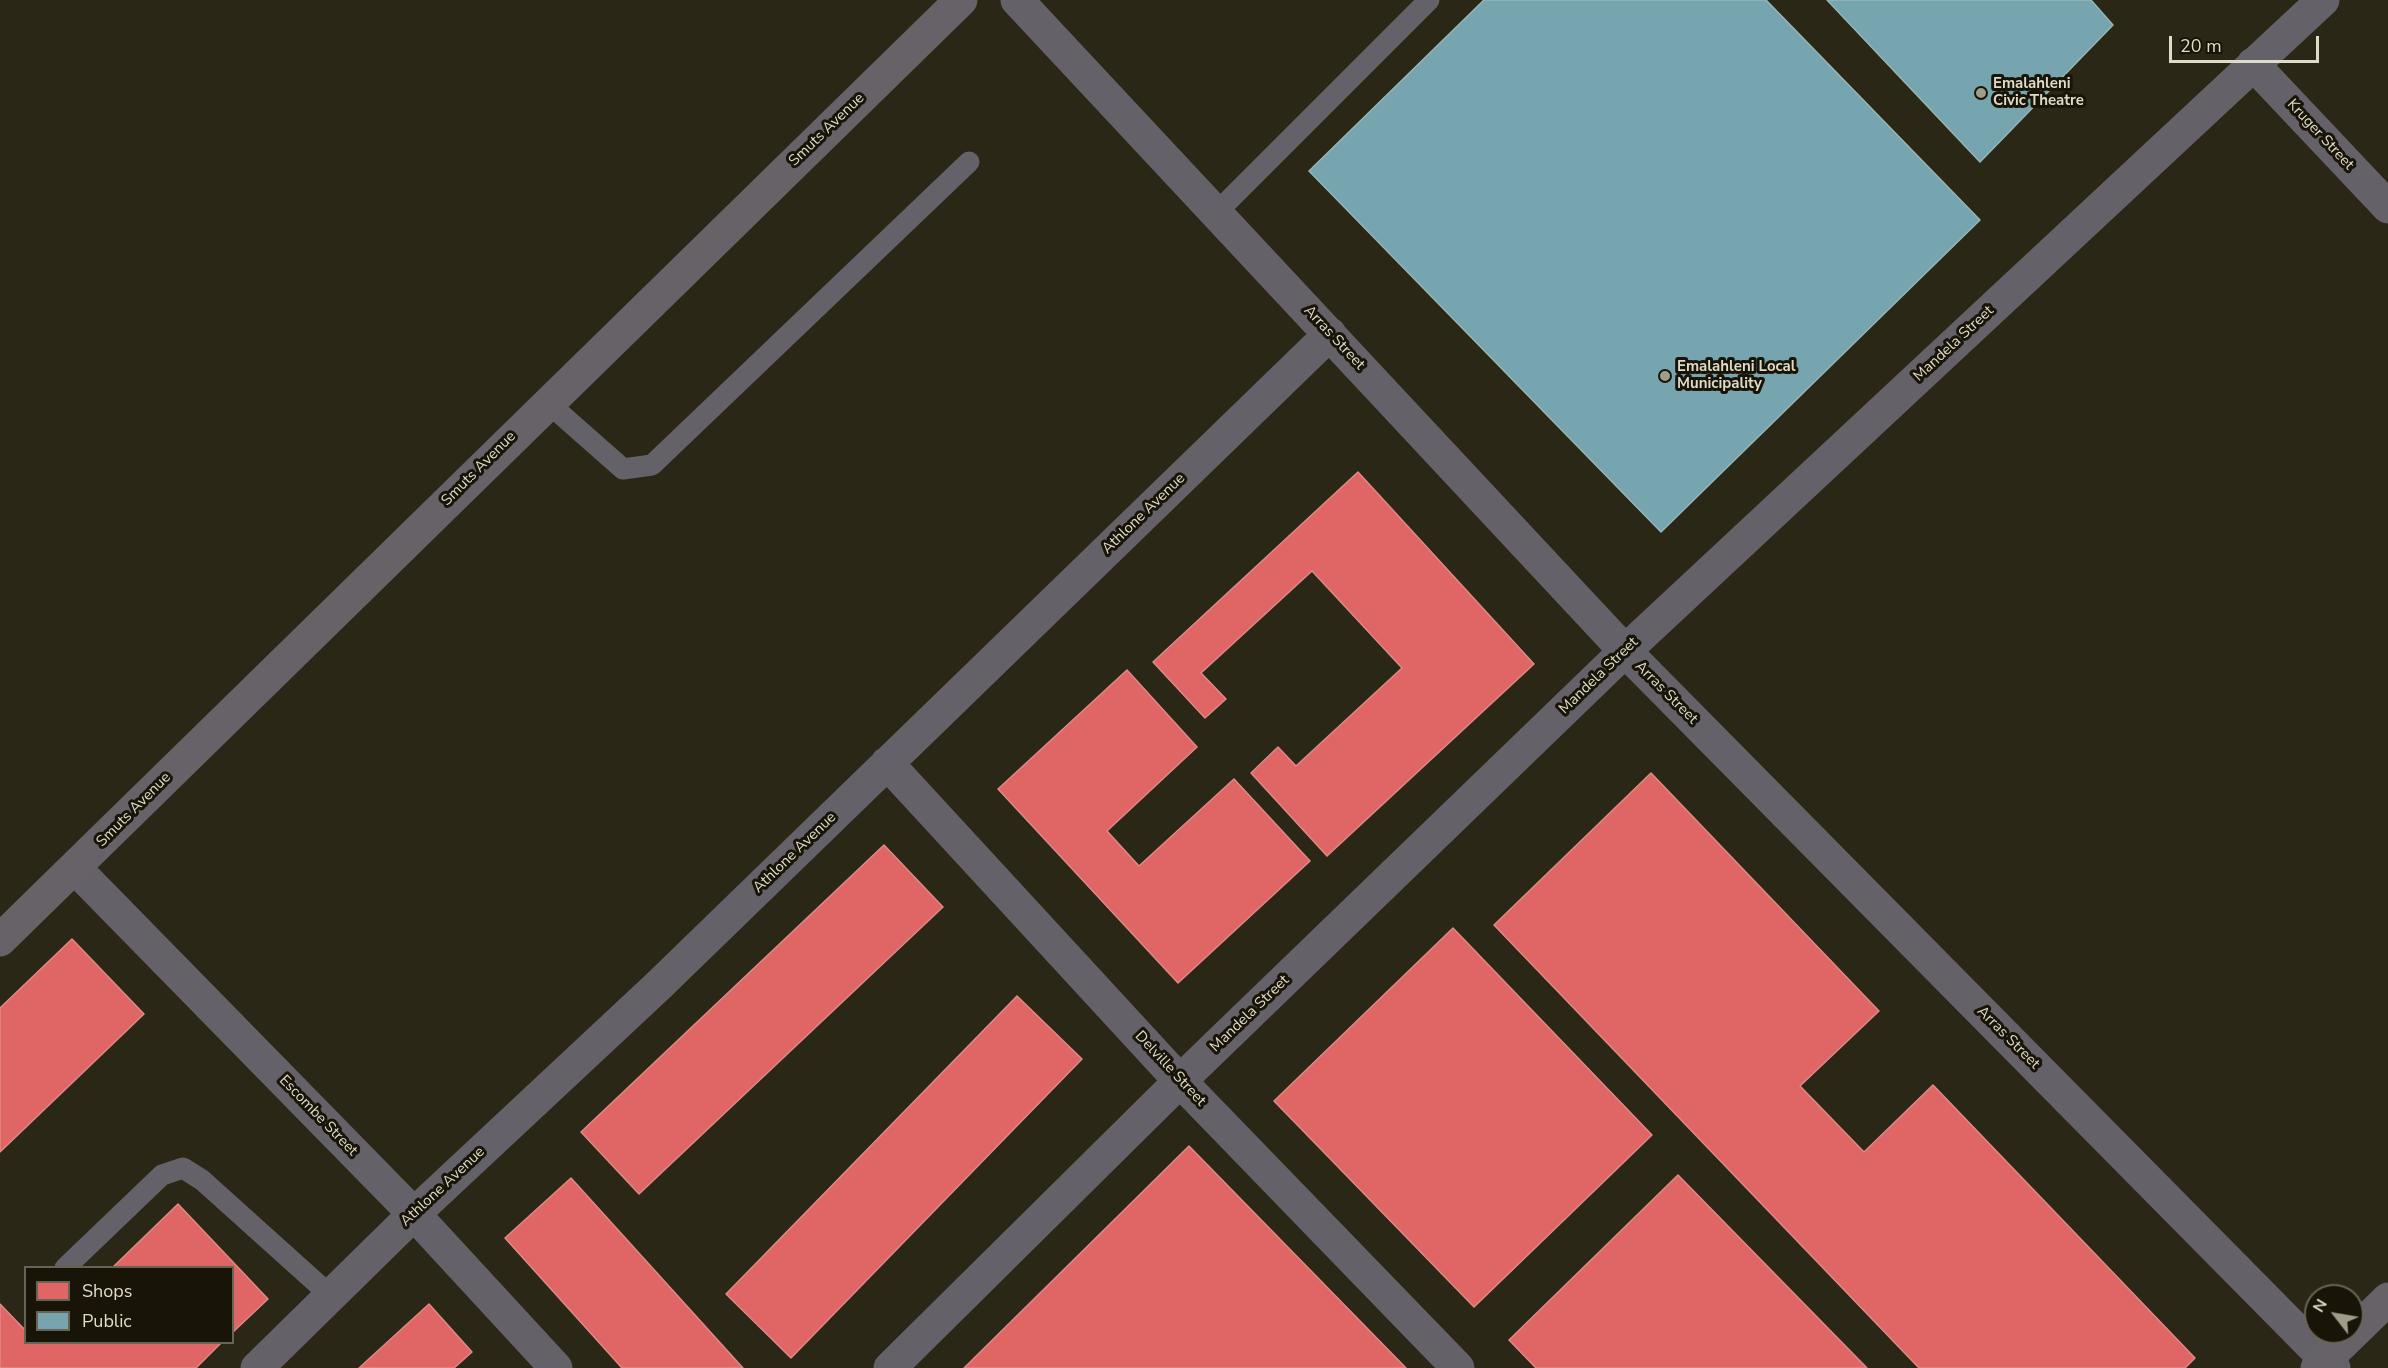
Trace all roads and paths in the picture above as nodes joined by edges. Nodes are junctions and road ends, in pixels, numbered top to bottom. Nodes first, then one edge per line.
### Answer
1 (961, 0) edge
2 (1017, 0) edge
3 (1429, 0) edge
4 (2323, 0) edge
5 (2253, 64) junction
6 (969, 162) dead end
7 (2388, 207) edge
8 (1216, 213) junction
9 (1330, 334) junction
10 (547, 402) junction
11 (1625, 651) junction
12 (887, 763) junction
13 (75, 868) junction
14 (0, 939) edge
15 (1180, 1081) junction
16 (414, 1214) junction
17 (67, 1266) edge
18 (331, 1296) junction
19 (2388, 1299) edge
20 (2326, 1365) edge
21 (257, 1368) edge
22 (556, 1368) edge
23 (890, 1368) edge
24 (1458, 1368) edge

1 - 10 main road, Smuts Avenue
2 - 8 street, Arras Street
3 - 8 lane
4 - 5 street, Mandela Street
5 - 7 street, Kruger Street
5 - 11 street, Mandela Street
6 - 10 lane
8 - 9 street, Arras Street
9 - 11 street, Arras Street
9 - 12 street, Athlone Avenue
10 - 13 main road, Smuts Avenue
11 - 15 street, Mandela Street
11 - 20 street, Arras Street
12 - 15 street, Delville Street
12 - 16 street, Athlone Avenue
13 - 14 main road, Smuts Avenue
13 - 16 street, Escombe Street
15 - 23 street, Mandela Street
15 - 24 street, Delville Street
16 - 18 street, Athlone Avenue
16 - 22 street, Escombe Street
17 - 18 lane
18 - 21 street, Athlone Avenue
19 - 20 main road

